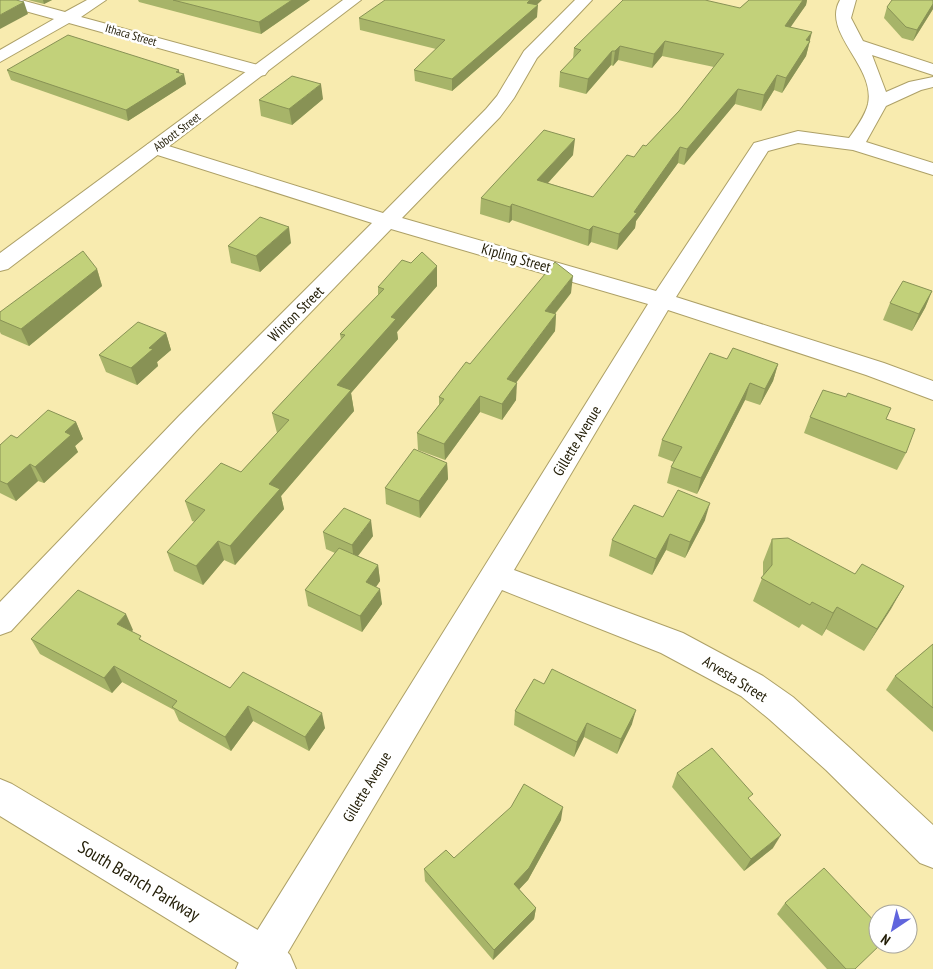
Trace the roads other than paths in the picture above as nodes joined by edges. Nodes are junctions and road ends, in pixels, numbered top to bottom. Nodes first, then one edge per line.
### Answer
1 (3, 0) edge
2 (98, 0) edge
3 (353, 0) edge
4 (584, 0) edge
5 (848, 0) edge
6 (69, 17) junction
7 (857, 45) junction
8 (0, 57) edge
9 (933, 70) edge
10 (259, 71) junction
11 (933, 82) edge
12 (877, 102) junction
13 (855, 145) junction
14 (155, 148) junction
15 (933, 169) edge
16 (388, 221) junction
17 (0, 264) edge
18 (662, 300) junction
19 (933, 391) edge
20 (495, 575) junction
21 (0, 622) edge
22 (0, 796) edge
23 (933, 850) edge
24 (265, 965) edge

1 - 6 street, Ithaca Street
2 - 6 street
3 - 10 street, Abbott Street
4 - 16 street, Winton Street
5 - 7 street
6 - 8 street
6 - 10 street, Ithaca Street
7 - 9 street
7 - 12 street
10 - 14 street, Abbott Street
11 - 12 street
12 - 13 street
13 - 15 street, Gillette Avenue
13 - 18 street, Gillette Avenue
14 - 16 street, Kipling Street
14 - 17 street, Abbott Street
16 - 18 street, Kipling Street
16 - 21 street, Winton Street
18 - 19 street, Kipling Street
18 - 20 street, Gillette Avenue
20 - 23 street, Arvesta Street
20 - 24 street, Gillette Avenue
22 - 24 street, South Branch Parkway

